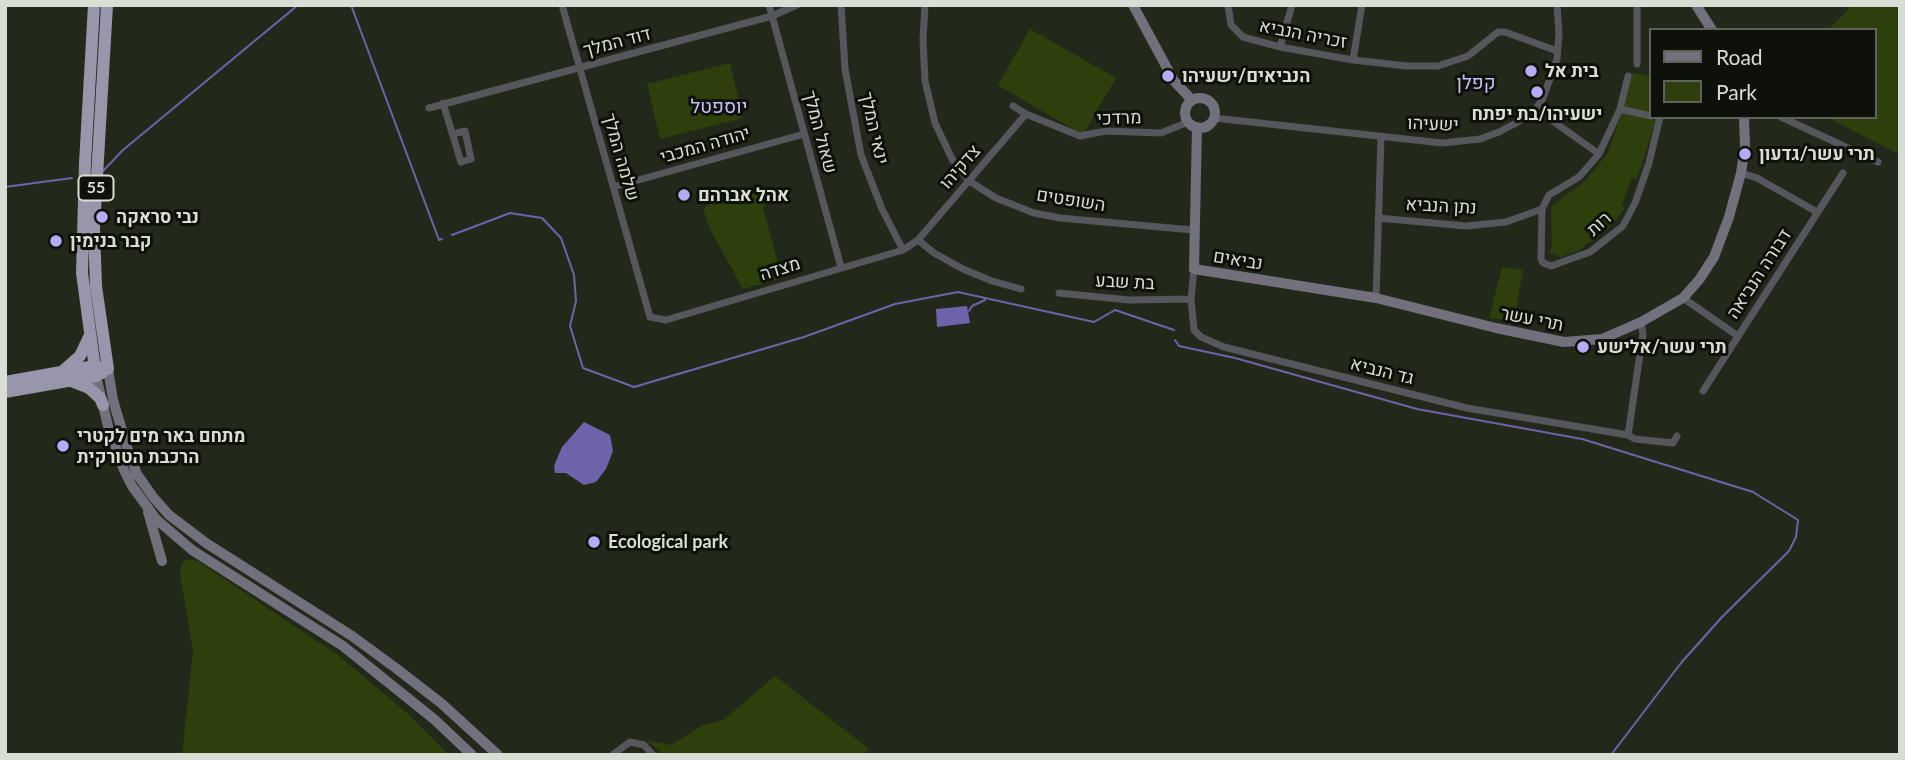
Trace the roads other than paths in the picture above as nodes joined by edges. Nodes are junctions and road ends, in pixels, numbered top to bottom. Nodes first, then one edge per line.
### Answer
1 (94, 5) edge
2 (107, 5) edge
3 (562, 5) edge
4 (769, 5) edge
5 (797, 5) edge
6 (841, 5) edge
7 (925, 5) edge
8 (1126, 5) edge
9 (1133, 5) edge
10 (1228, 5) edge
11 (1292, 5) edge
12 (1362, 5) edge
13 (1557, 5) edge
14 (1637, 5) edge
15 (1696, 5) edge
16 (772, 16) junction
17 (1139, 16) junction
18 (1711, 28) edge
19 (1280, 47) junction
20 (1558, 51) junction
21 (1353, 60) junction
22 (1637, 64) dead end
23 (579, 68) junction
24 (1628, 76) dead end
25 (1192, 100) junction
26 (443, 103) junction
27 (1013, 106) dead end
28 (429, 108) dead end
29 (1536, 109) junction
30 (1620, 109) junction
31 (1026, 114) junction
32 (1650, 116) edge
33 (1214, 118) junction
34 (1659, 119) edge
35 (1745, 119) edge
36 (1785, 119) edge
37 (1193, 125) junction
38 (453, 134) dead end
39 (804, 134) junction
40 (1381, 137) junction
41 (1599, 154) junction
42 (1878, 162) dead end
43 (1741, 173) junction
44 (1843, 173) dead end
45 (969, 181) junction
46 (613, 187) junction
47 (1542, 209) junction
48 (1817, 212) junction
49 (1378, 218) junction
50 (1193, 230) junction
51 (918, 240) junction
52 (903, 250) junction
53 (841, 267) junction
54 (1194, 269) junction
55 (1021, 289) dead end
56 (1059, 293) dead end
57 (1376, 298) junction
58 (1191, 299) junction
59 (1684, 299) junction
60 (650, 317) joint
61 (1641, 322) junction
62 (90, 334) junction
63 (1738, 336) junction
64 (100, 370) junction
65 (65, 377) junction
66 (5, 383) edge
67 (1703, 391) dead end
68 (5, 392) edge
69 (103, 405) junction
70 (1628, 435) junction
71 (1677, 436) dead end
72 (147, 508) junction
73 (162, 561) dead end
74 (472, 755) edge
75 (498, 755) edge
76 (612, 755) edge
77 (653, 755) edge

1 - 62 highway, 55
2 - 64 highway, 55
3 - 23 street, שלמה המלך
4 - 16 street, שאול המלך
5 - 16 street, דוד המלך
6 - 52 street, ינאי המלך
7 - 45 street, השופטים
8 - 17 main road
9 - 17 main road
10 - 19 street, זכריה הנביא
11 - 19 street
12 - 21 street
13 - 20 street
14 - 22 street
15 - 18 main road
16 - 23 street, דוד המלך
16 - 39 street, שאול המלך
17 - 25 main road
19 - 21 street, זכריה הנביא
20 - 21 street, זכריה הנביא
20 - 29 street
23 - 26 street, דוד המלך
23 - 46 street, שלמה המלך
24 - 30 street
25 - 33 main road
25 - 37 main road
26 - 28 street, דוד המלך
26 - 38 street
27 - 31 street, מרדכי
29 - 40 street, ישעיהו
29 - 41 street
30 - 32 street
30 - 41 street
31 - 37 street, מרדכי
31 - 45 street, צדקיהו
33 - 37 main road
33 - 40 street, ישעיהו
34 - 47 street, רות
35 - 43 main road, תרי עשר
36 - 42 street
37 - 50 main road, נביאים
39 - 46 street, יהודה המכבי
39 - 53 street, שאול המלך
40 - 49 street
41 - 47 street
43 - 48 street
43 - 59 main road, תרי עשר
44 - 48 street, דבורה הנביאה
45 - 50 street, השופטים
45 - 51 street, צדקיהו
46 - 60 street, שלמה המלך
47 - 49 street, נתן הנביא
48 - 63 street, דבורה הנביאה
49 - 57 street
50 - 54 main road, נביאים
51 - 52 street, מצדה
51 - 55 street
52 - 53 street, מצדה
53 - 60 street, מצדה
54 - 57 main road, נביאים
54 - 58 street, גד הנביא
56 - 58 street, בת שבע
57 - 61 main road, תרי עשר
58 - 70 street, גד הנביא
59 - 61 main road, תרי עשר
59 - 63 street
61 - 70 street
62 - 64 highway, 55
62 - 65 highway
63 - 67 street, דבורה הנביאה
64 - 65 highway
64 - 69 main road
64 - 75 main road
65 - 66 highway
65 - 68 highway
65 - 69 highway
69 - 72 main road
70 - 71 street
72 - 73 main road
72 - 74 main road
76 - 77 street

